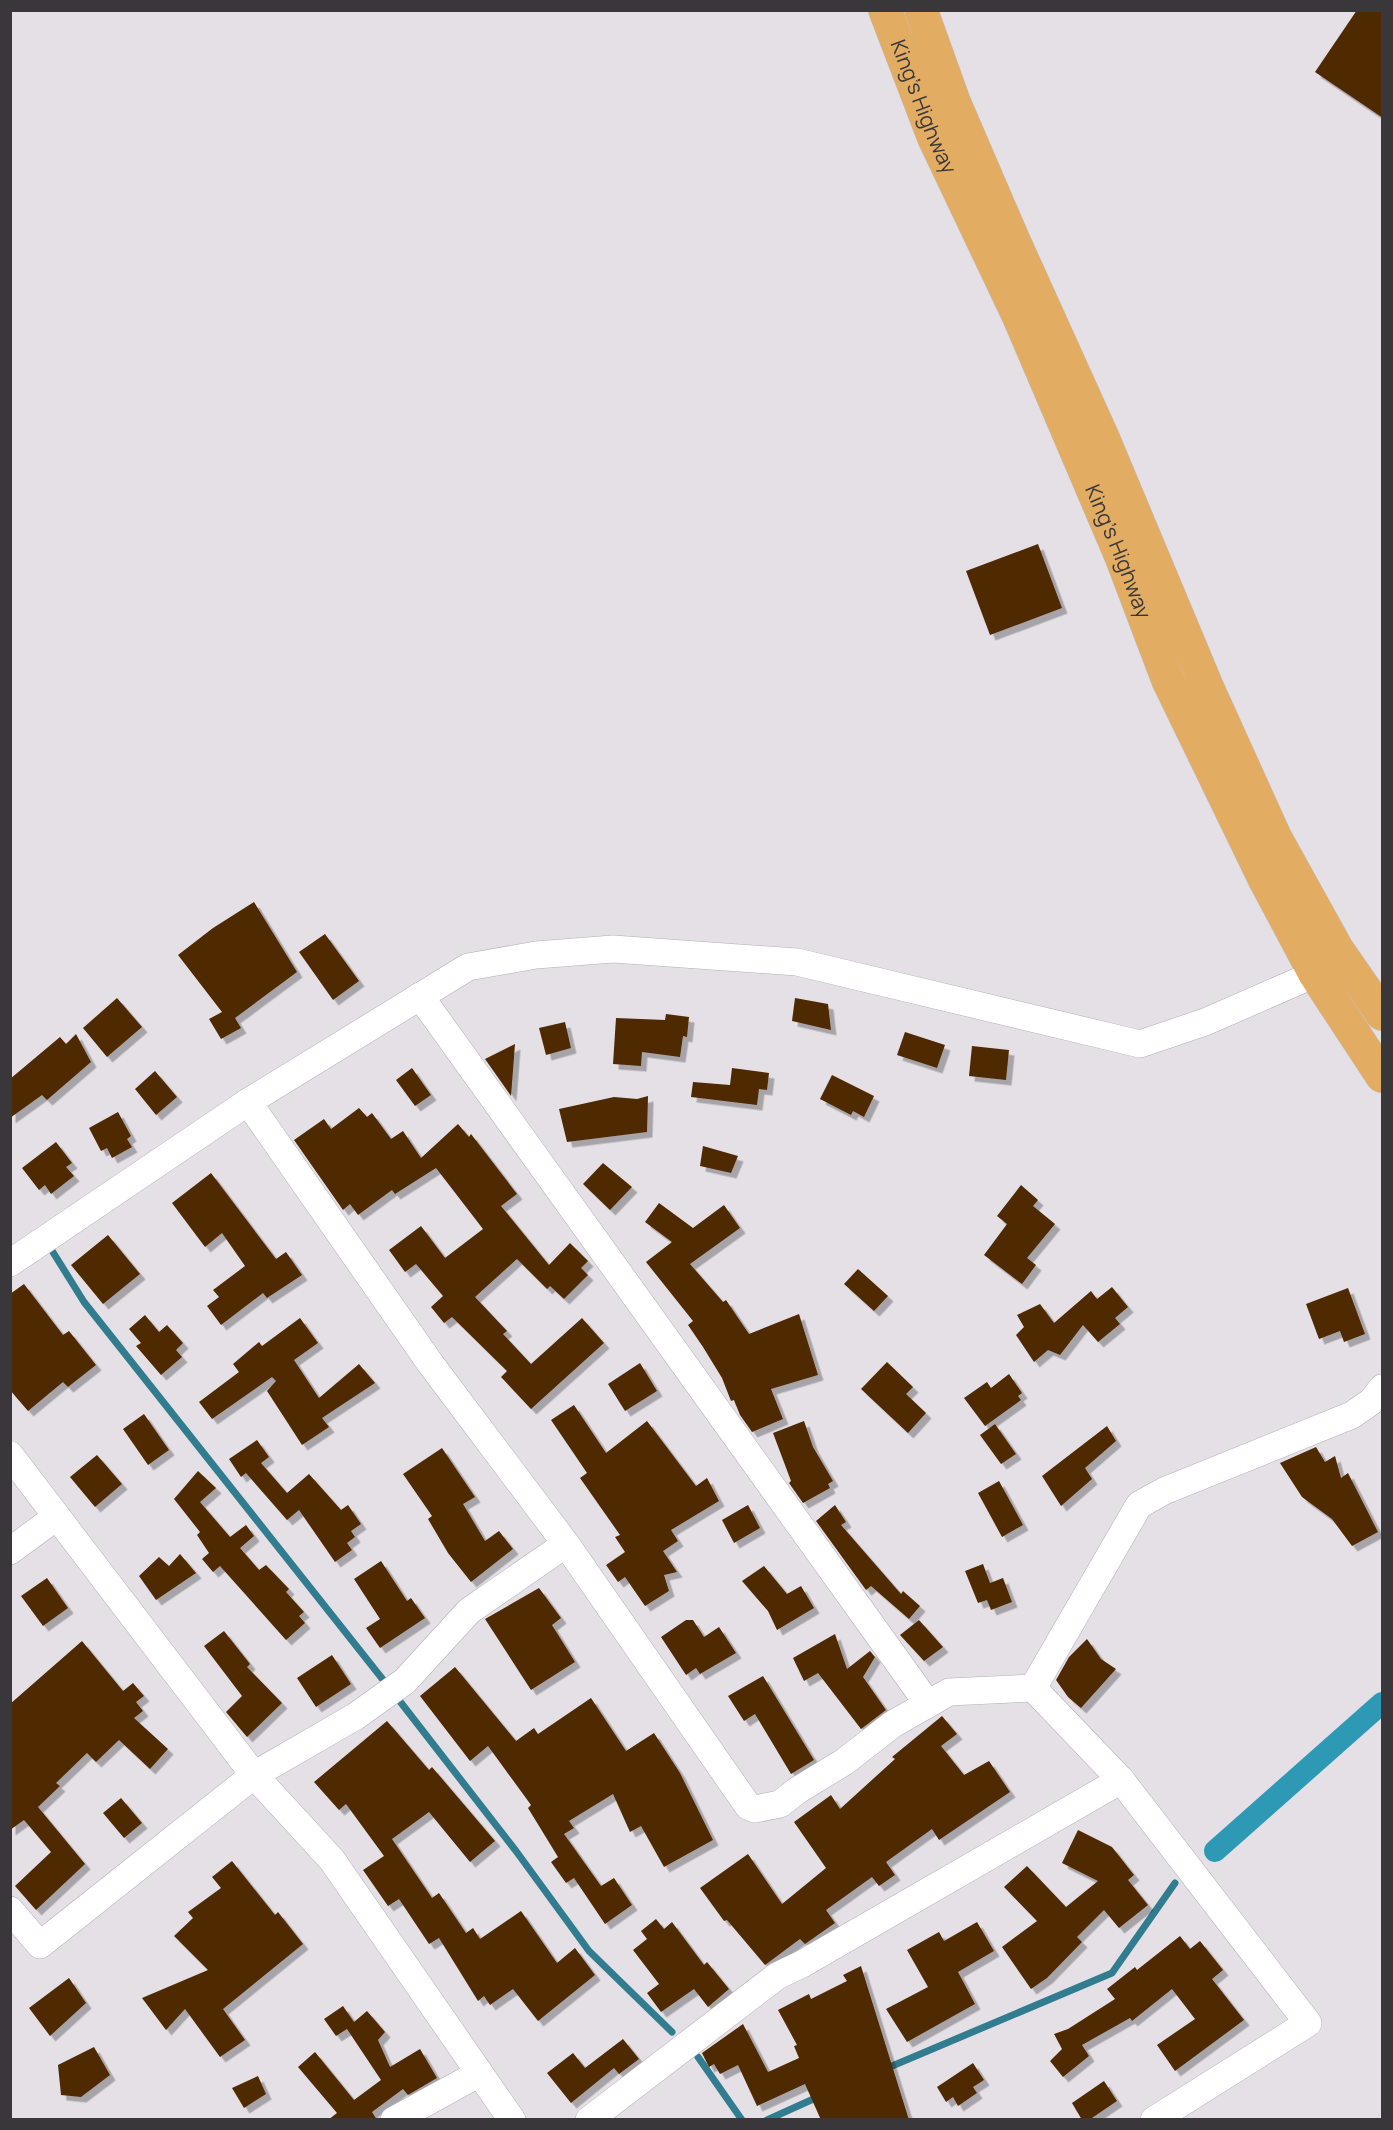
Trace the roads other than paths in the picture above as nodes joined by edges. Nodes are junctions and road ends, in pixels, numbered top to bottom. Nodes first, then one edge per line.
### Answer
1 (885, 10) edge
2 (921, 10) edge
3 (1315, 974) junction
4 (420, 996) junction
5 (1383, 1014) edge
6 (1383, 1076) edge
7 (248, 1102) junction
8 (10, 1263) edge
9 (1383, 1388) edge
10 (10, 1455) edge
11 (56, 1517) junction
12 (566, 1544) junction
13 (10, 1551) edge
14 (1033, 1688) junction
15 (928, 1704) junction
16 (254, 1775) junction
17 (1120, 1780) junction
18 (10, 1910) edge
19 (478, 2074) junction
20 (394, 2120) edge
21 (512, 2120) edge
22 (589, 2120) edge
23 (1154, 2120) edge

1 - 3 highway, King's Highway
2 - 5 highway, King's Highway
3 - 4 street
3 - 6 highway, King's Highway
4 - 7 street
4 - 15 street
7 - 8 street
7 - 12 street
9 - 14 street
10 - 11 street
11 - 13 street
11 - 16 street
12 - 15 street
12 - 16 street
14 - 15 street
14 - 17 street
16 - 18 street
16 - 19 street
17 - 22 street
17 - 23 street
19 - 20 street
19 - 21 street

